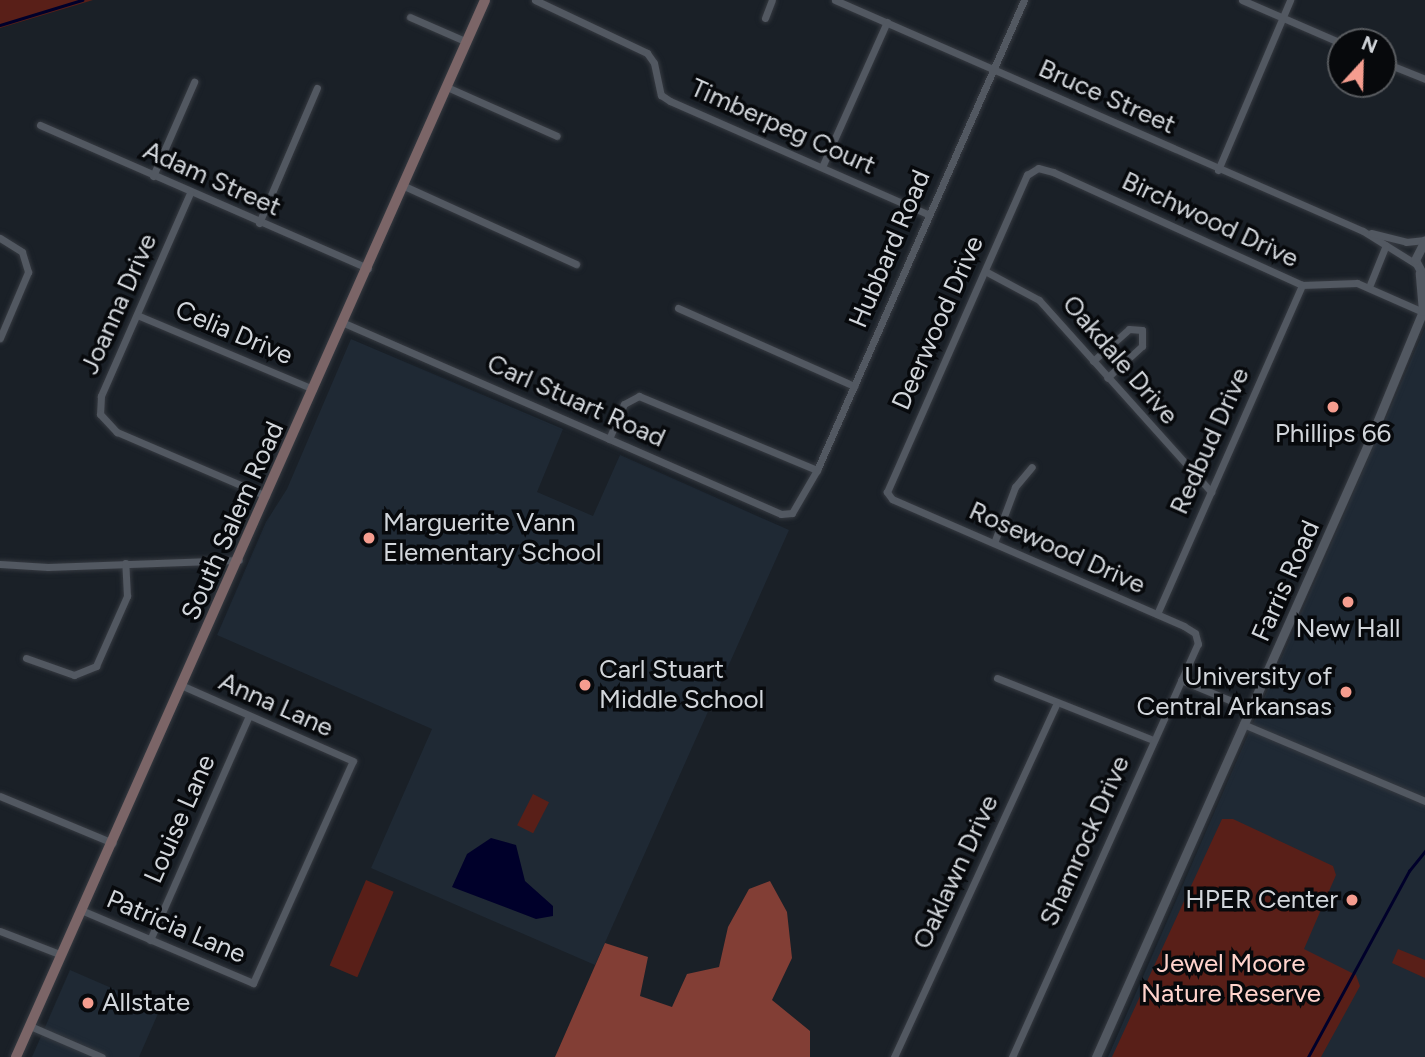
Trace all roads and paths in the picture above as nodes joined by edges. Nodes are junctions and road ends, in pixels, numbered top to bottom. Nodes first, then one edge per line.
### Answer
1 (485, 0) edge
2 (536, 0) edge
3 (559, 0) edge
4 (772, 0) edge
5 (835, 0) edge
6 (1024, 0) edge
7 (1242, 0) edge
8 (1290, 0) edge
9 (555, 10) junction
10 (410, 17) dead end
11 (765, 18) dead end
12 (1283, 18) junction
13 (887, 22) junction
14 (1327, 37) edge
15 (467, 42) junction
16 (1397, 68) edge
17 (993, 69) junction
18 (1425, 79) edge
19 (194, 82) dead end
20 (447, 87) junction
21 (317, 88) dead end
22 (40, 125) dead end
23 (557, 136) dead end
24 (822, 167) junction
25 (1038, 168) joint
26 (1219, 170) junction
27 (153, 176) junction
28 (404, 186) junction
29 (190, 193) junction
30 (928, 214) junction
31 (259, 223) junction
32 (1363, 231) junction
33 (0, 238) edge
34 (1425, 240) edge
35 (1386, 245) junction
36 (576, 264) dead end
37 (368, 268) junction
38 (985, 271) junction
39 (1420, 271) edge
40 (1302, 285) junction
41 (1369, 287) junction
42 (678, 308) dead end
43 (1424, 311) edge
44 (137, 315) junction
45 (344, 323) junction
46 (0, 338) edge
47 (1093, 361) junction
48 (1107, 378) junction
49 (854, 386) junction
50 (313, 389) junction
51 (609, 439) junction
52 (1032, 467) dead end
53 (817, 470) junction
54 (1211, 492) junction
55 (266, 496) junction
56 (892, 499) joint
57 (792, 513) joint
58 (994, 543) junction
59 (239, 560) junction
60 (125, 563) junction
61 (0, 564) edge
62 (1157, 614) junction
63 (1198, 644) joint
64 (26, 658) dead end
65 (997, 678) dead end
66 (1181, 680) junction
67 (183, 686) junction
68 (1056, 705) junction
69 (1251, 709) junction
70 (249, 716) junction
71 (1243, 724) junction
72 (1153, 740) junction
73 (0, 796) edge
74 (1425, 801) edge
75 (114, 843) junction
76 (81, 910) junction
77 (0, 931) edge
78 (150, 940) junction
79 (62, 955) junction
80 (253, 983) joint
81 (30, 1026) junction
82 (16, 1057) edge
83 (102, 1057) edge
84 (894, 1057) edge
85 (1012, 1057) edge
86 (1096, 1057) edge

1 - 15 main road, South Salem Road
2 - 9 street, Timberpeg Court
3 - 9 street
4 - 11 street
5 - 13 street, Bruce Street
6 - 17 street, Hubbard Road
7 - 12 street
8 - 12 street
9 - 24 street, Timberpeg Court
10 - 15 street
12 - 14 street
12 - 26 street
13 - 17 street, Bruce Street
13 - 24 street
15 - 20 main road, South Salem Road
16 - 18 street
17 - 26 street, Bruce Street
17 - 30 street, Hubbard Road
19 - 27 street
20 - 23 street
20 - 28 main road, South Salem Road
21 - 31 street
22 - 27 street, Adam Street
24 - 30 street, Timberpeg Court
25 - 38 street, Deerwood Drive
25 - 40 street, Birchwood Drive
26 - 32 street, Bruce Street
27 - 29 street, Adam Street
28 - 36 street
28 - 37 main road, South Salem Road
29 - 31 street, Adam Street
29 - 44 street, Joanna Drive
30 - 49 street, Hubbard Road
31 - 37 street, Adam Street
32 - 34 street, Bruce Street
32 - 35 street, Bruce Street
33 - 46 street
34 - 39 street
35 - 39 street, Bruce Street
35 - 41 street
37 - 45 main road, South Salem Road
38 - 47 street, Oakdale Drive
38 - 56 street, Deerwood Drive
39 - 43 street, Farris Road
40 - 41 street, Birchwood Drive
40 - 54 street, Redbud Drive
41 - 43 street, Birchwood Drive
42 - 49 street
43 - 69 street, Farris Road
44 - 50 street, Celia Drive
44 - 55 street, Joanna Drive
45 - 50 main road, South Salem Road
45 - 51 street, Carl Stuart Road
47 - 48 street, Oakdale Drive
47 - 48 street
48 - 54 street, Oakdale Drive
49 - 53 street, Hubbard Road
50 - 55 main road, South Salem Road
51 - 53 street
51 - 57 street, Carl Stuart Road
52 - 58 street
53 - 57 street, Hubbard Road
54 - 62 street, Redbud Drive
55 - 59 main road, South Salem Road
56 - 58 street, Rosewood Drive
58 - 62 street, Rosewood Drive
59 - 60 street
59 - 67 main road, South Salem Road
60 - 61 street
60 - 64 street
62 - 63 street, Rosewood Drive
63 - 66 street, Shamrock Drive
65 - 68 street
66 - 69 street
66 - 72 street, Shamrock Drive
67 - 70 street, Anna Lane
67 - 75 main road, South Salem Road
68 - 72 street
68 - 84 street, Oaklawn Drive
69 - 71 street, Farris Road
70 - 78 street, Louise Lane
70 - 80 street, Anna Lane
71 - 74 street
71 - 86 street, Farris Road
72 - 85 street, Shamrock Drive
73 - 75 street
75 - 76 main road, South Salem Road
76 - 78 street, Patricia Lane
76 - 79 main road, South Salem Road
77 - 79 street
78 - 80 street, Patricia Lane
79 - 81 main road, South Salem Road
81 - 82 main road, South Salem Road
81 - 83 street

